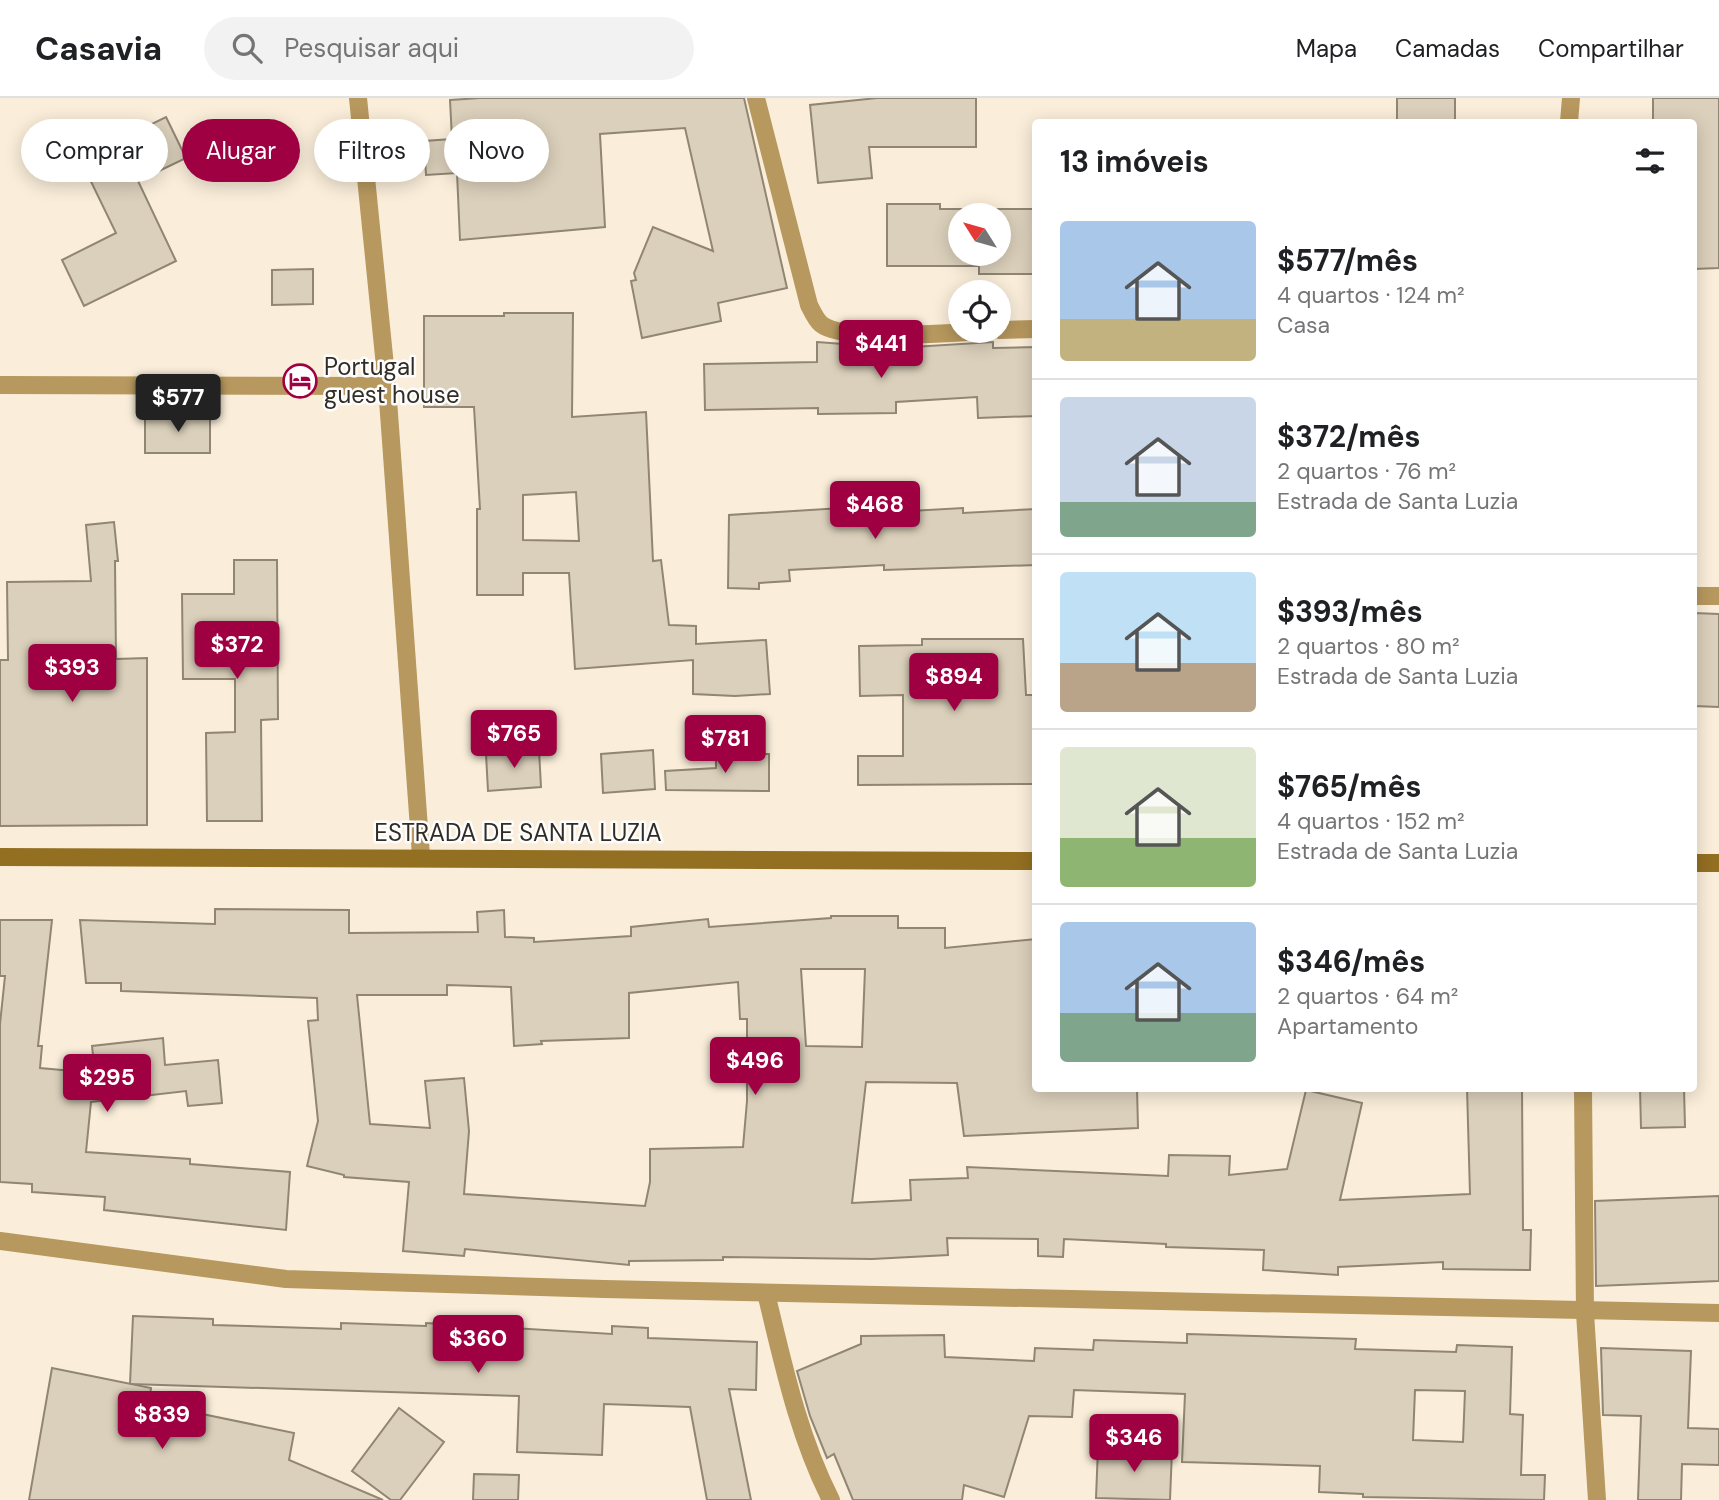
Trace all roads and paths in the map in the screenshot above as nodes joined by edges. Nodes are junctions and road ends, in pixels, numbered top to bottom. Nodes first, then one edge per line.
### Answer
1 (358, 98) edge
2 (756, 98) edge
3 (1571, 98) edge
4 (1569, 119) edge
5 (1032, 329) edge
6 (1011, 330) edge
7 (948, 332) edge
8 (0, 385) edge
9 (387, 386) junction
10 (1697, 596) edge
11 (1719, 596) edge
12 (421, 856) junction
13 (0, 857) edge
14 (1032, 861) edge
15 (1697, 863) edge
16 (1719, 863) edge
17 (1583, 1092) edge
18 (0, 1241) edge
19 (766, 1293) junction
20 (1585, 1312) junction
21 (1719, 1313) edge
22 (831, 1500) edge
23 (1597, 1500) edge

1 - 9 street
2 - 7 street
3 - 4 street
5 - 6 street
8 - 9 street
9 - 12 street
10 - 11 street
12 - 13 street, ESTRADA DE SANTA LUZIA
12 - 14 street, ESTRADA DE SANTA LUZIA
15 - 16 street
17 - 20 street
18 - 19 street
19 - 20 street
19 - 22 street
20 - 21 street
20 - 23 street

